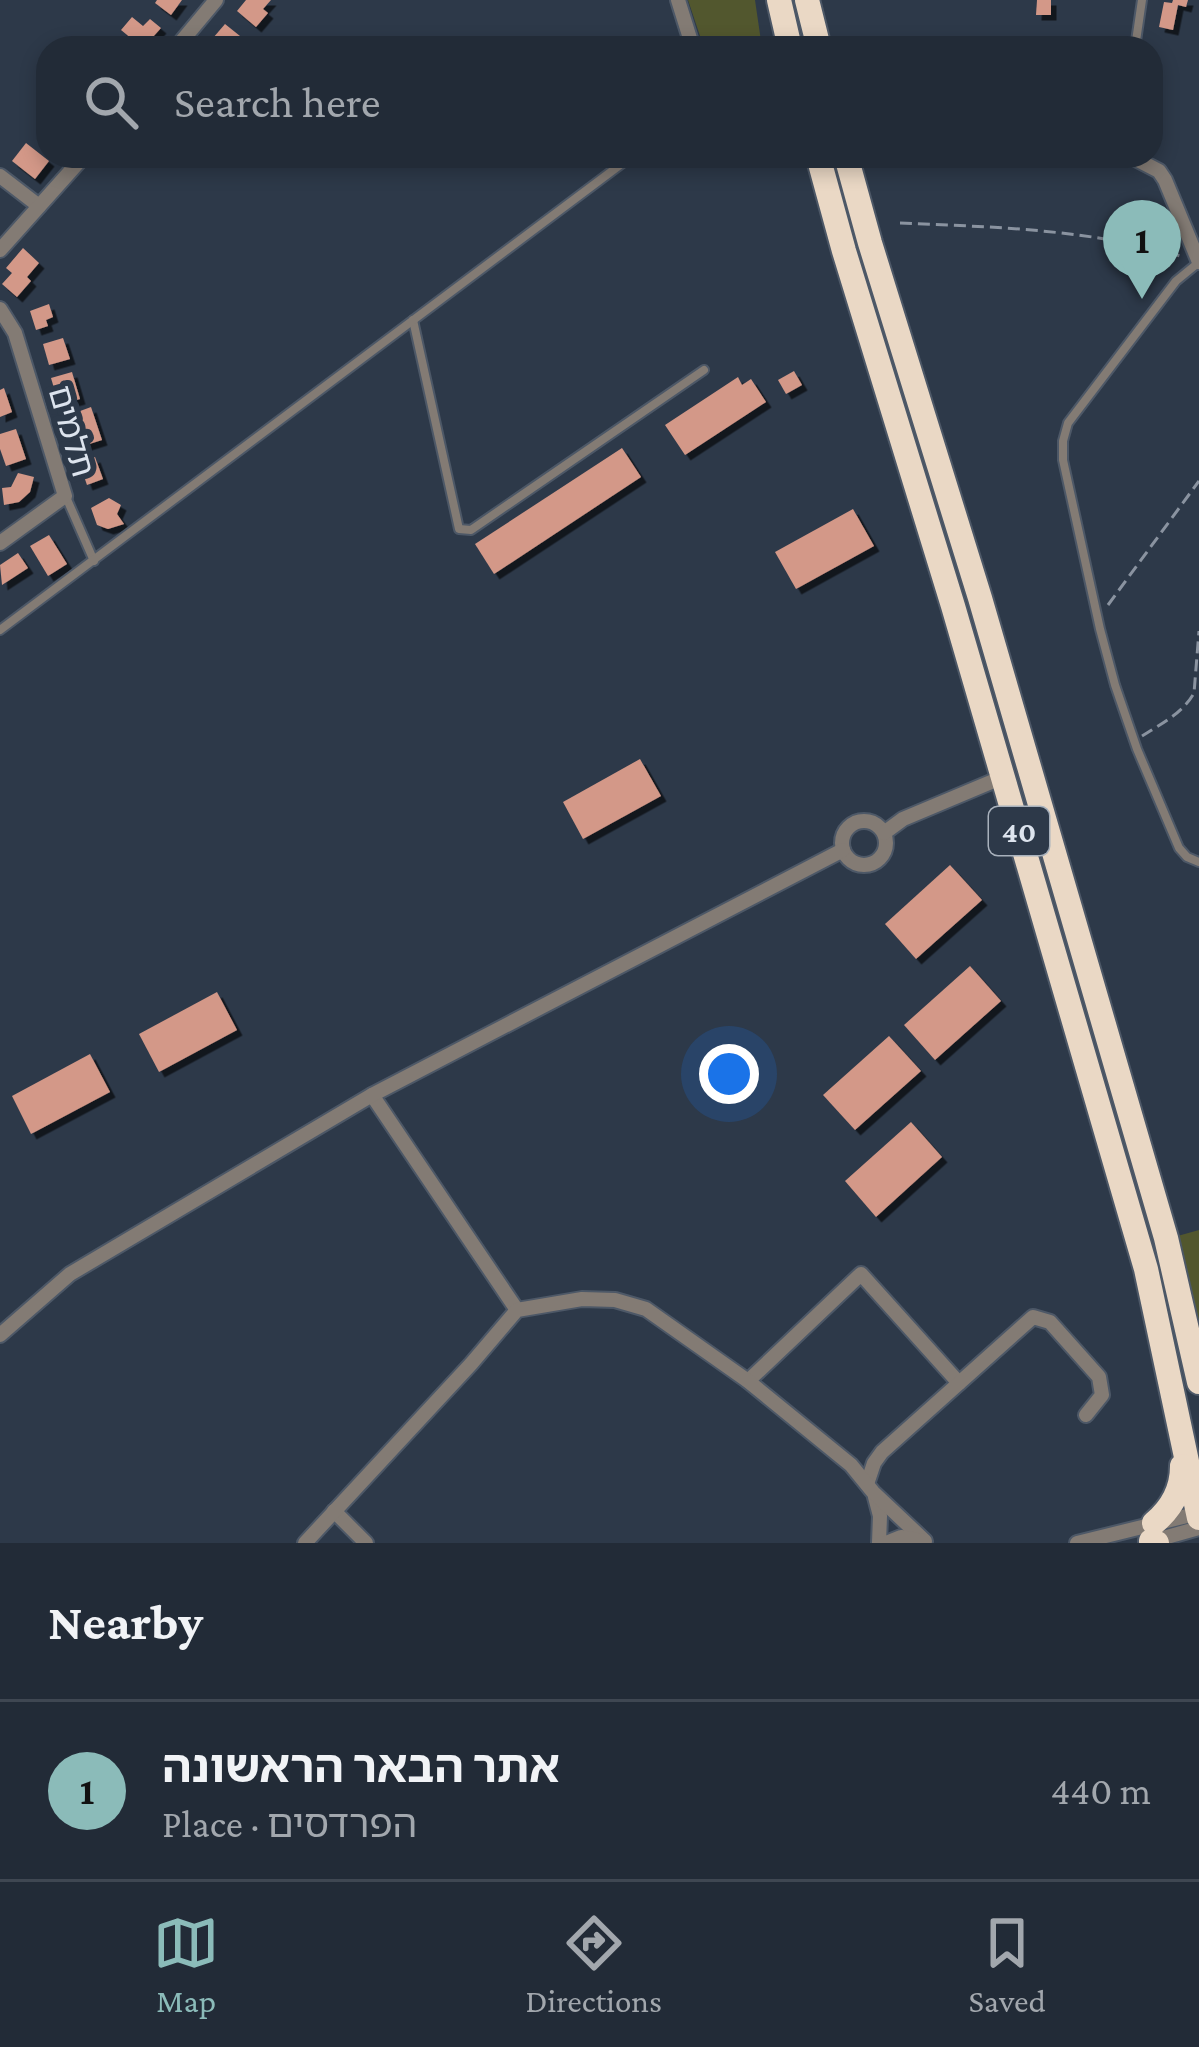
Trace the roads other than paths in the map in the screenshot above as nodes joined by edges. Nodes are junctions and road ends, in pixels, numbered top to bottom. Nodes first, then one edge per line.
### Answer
1 (216, 0) edge
2 (678, 0) edge
3 (779, 0) edge
4 (807, 0) edge
5 (1142, 0) edge
6 (186, 36) edge
7 (689, 36) edge
8 (787, 36) edge
9 (816, 36) edge
10 (1137, 36) edge
11 (73, 168) edge
12 (616, 168) edge
13 (821, 168) edge
14 (849, 168) edge
15 (1153, 168) edge
16 (0, 176) edge
17 (39, 206) junction
18 (0, 250) edge
19 (1199, 262) edge
20 (0, 309) edge
21 (413, 320) junction
22 (704, 370) dead end
23 (65, 496) junction
24 (0, 543) edge
25 (94, 561) junction
26 (0, 630) edge
27 (1003, 777) junction
28 (884, 833) junction
29 (843, 850) junction
30 (1199, 862) edge
31 (372, 1095) junction
32 (517, 1310) junction
33 (0, 1335) edge
34 (748, 1381) junction
35 (1199, 1382) edge
36 (959, 1383) junction
37 (1086, 1415) dead end
38 (1181, 1434) junction
39 (870, 1488) junction
40 (334, 1511) junction
41 (1199, 1514) edge
42 (1199, 1528) edge
43 (1152, 1538) edge
44 (926, 1542) edge
45 (305, 1543) edge
46 (366, 1543) edge
47 (883, 1543) edge
48 (1078, 1543) edge

1 - 6 street
2 - 7 street
3 - 8 highway
4 - 9 highway
5 - 10 lane
11 - 17 street
12 - 21 lane
13 - 27 highway, 40
14 - 35 highway, 40
15 - 19 street
16 - 17 street
17 - 18 street
19 - 30 lane
20 - 23 street, תלמים
21 - 22 lane
21 - 25 lane
23 - 24 street, תלמים
23 - 25 lane
25 - 26 lane
27 - 28 street
27 - 38 highway, 40
28 - 29 street
28 - 29 street
29 - 31 street
31 - 32 street
31 - 33 street
32 - 34 street
32 - 40 street
34 - 36 street
34 - 39 street
36 - 37 street
36 - 39 street
38 - 41 highway, 40
38 - 43 highway
39 - 44 street
39 - 47 street
40 - 45 street
40 - 46 street
41 - 43 street
42 - 43 street
43 - 48 street
44 - 47 street

